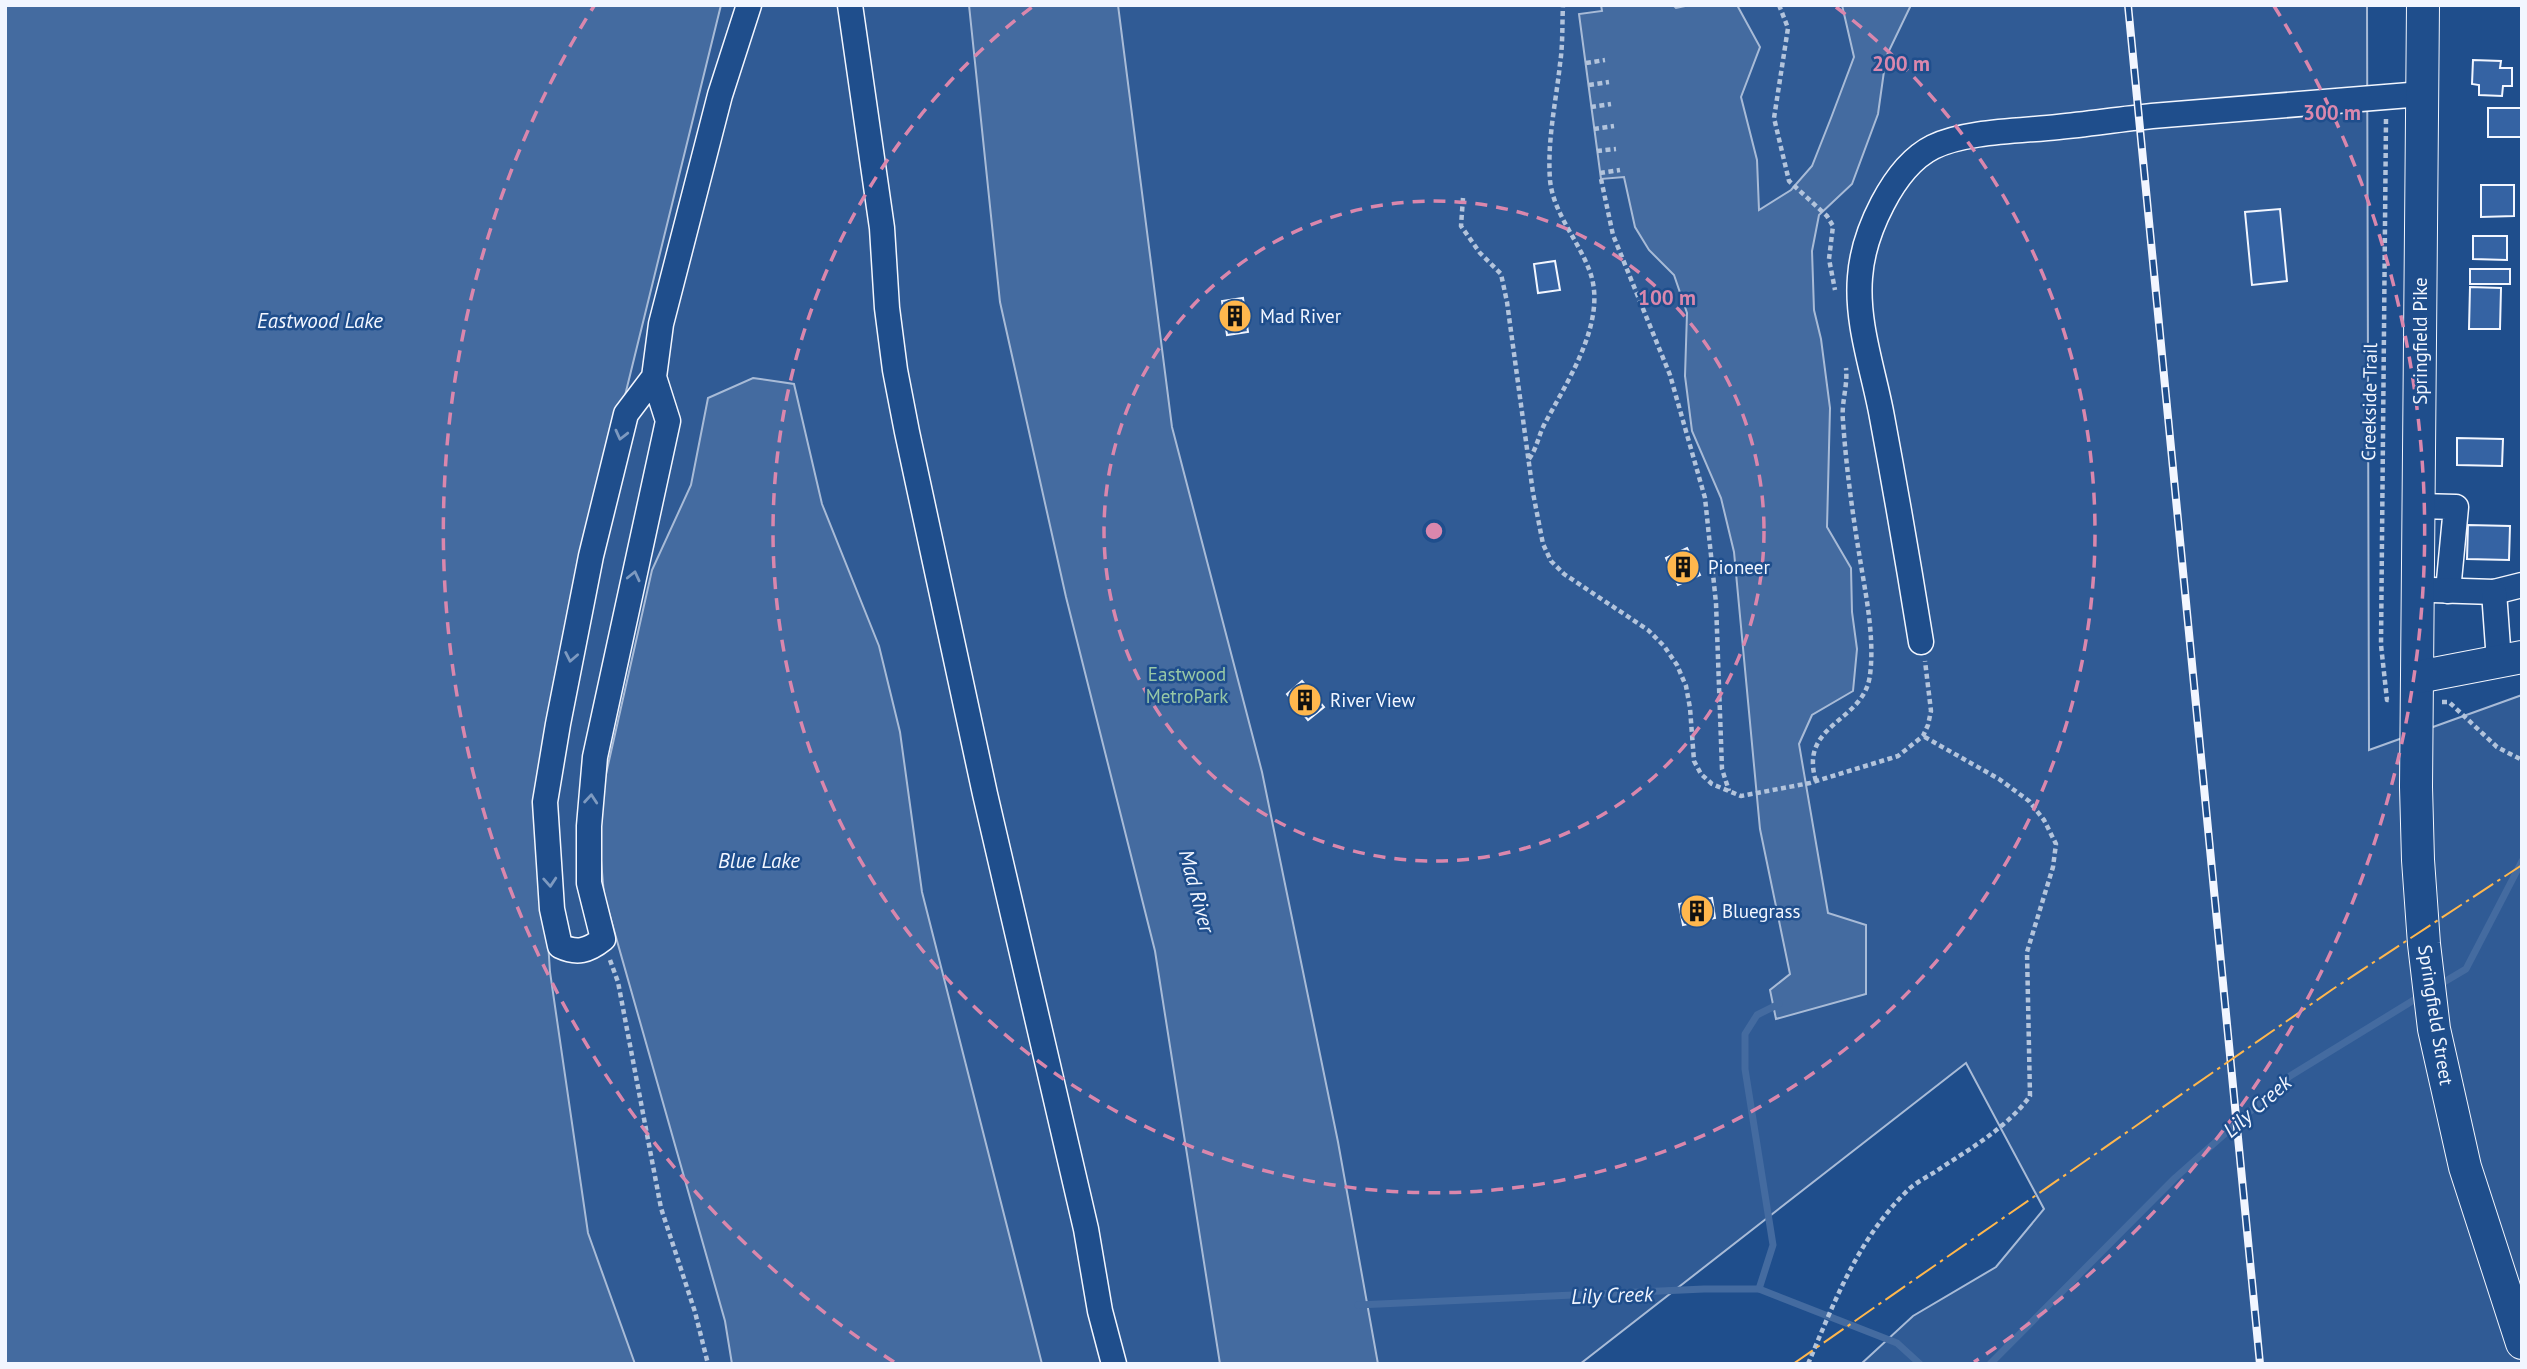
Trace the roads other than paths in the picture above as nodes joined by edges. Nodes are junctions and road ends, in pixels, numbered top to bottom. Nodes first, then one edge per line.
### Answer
1 (749, 5) edge
2 (850, 5) edge
3 (2423, 5) edge
4 (2422, 94) junction
5 (654, 377) junction
6 (2522, 585) edge
7 (2433, 590) junction
8 (2494, 592) junction
9 (1921, 642) road end
10 (2511, 659) edge
11 (2418, 677) junction
12 (2522, 1343) edge
13 (1114, 1364) edge

1 - 5 lane
2 - 13 lane
3 - 4 main road, Springfield Pike
4 - 7 main road, Springfield Pike
4 - 9 lane
5 -> 5 lane
6 - 8 lane
7 - 8 lane
7 - 11 main road, Springfield Pike
8 - 10 lane
10 - 11 main road
11 - 12 main road, Springfield Street

